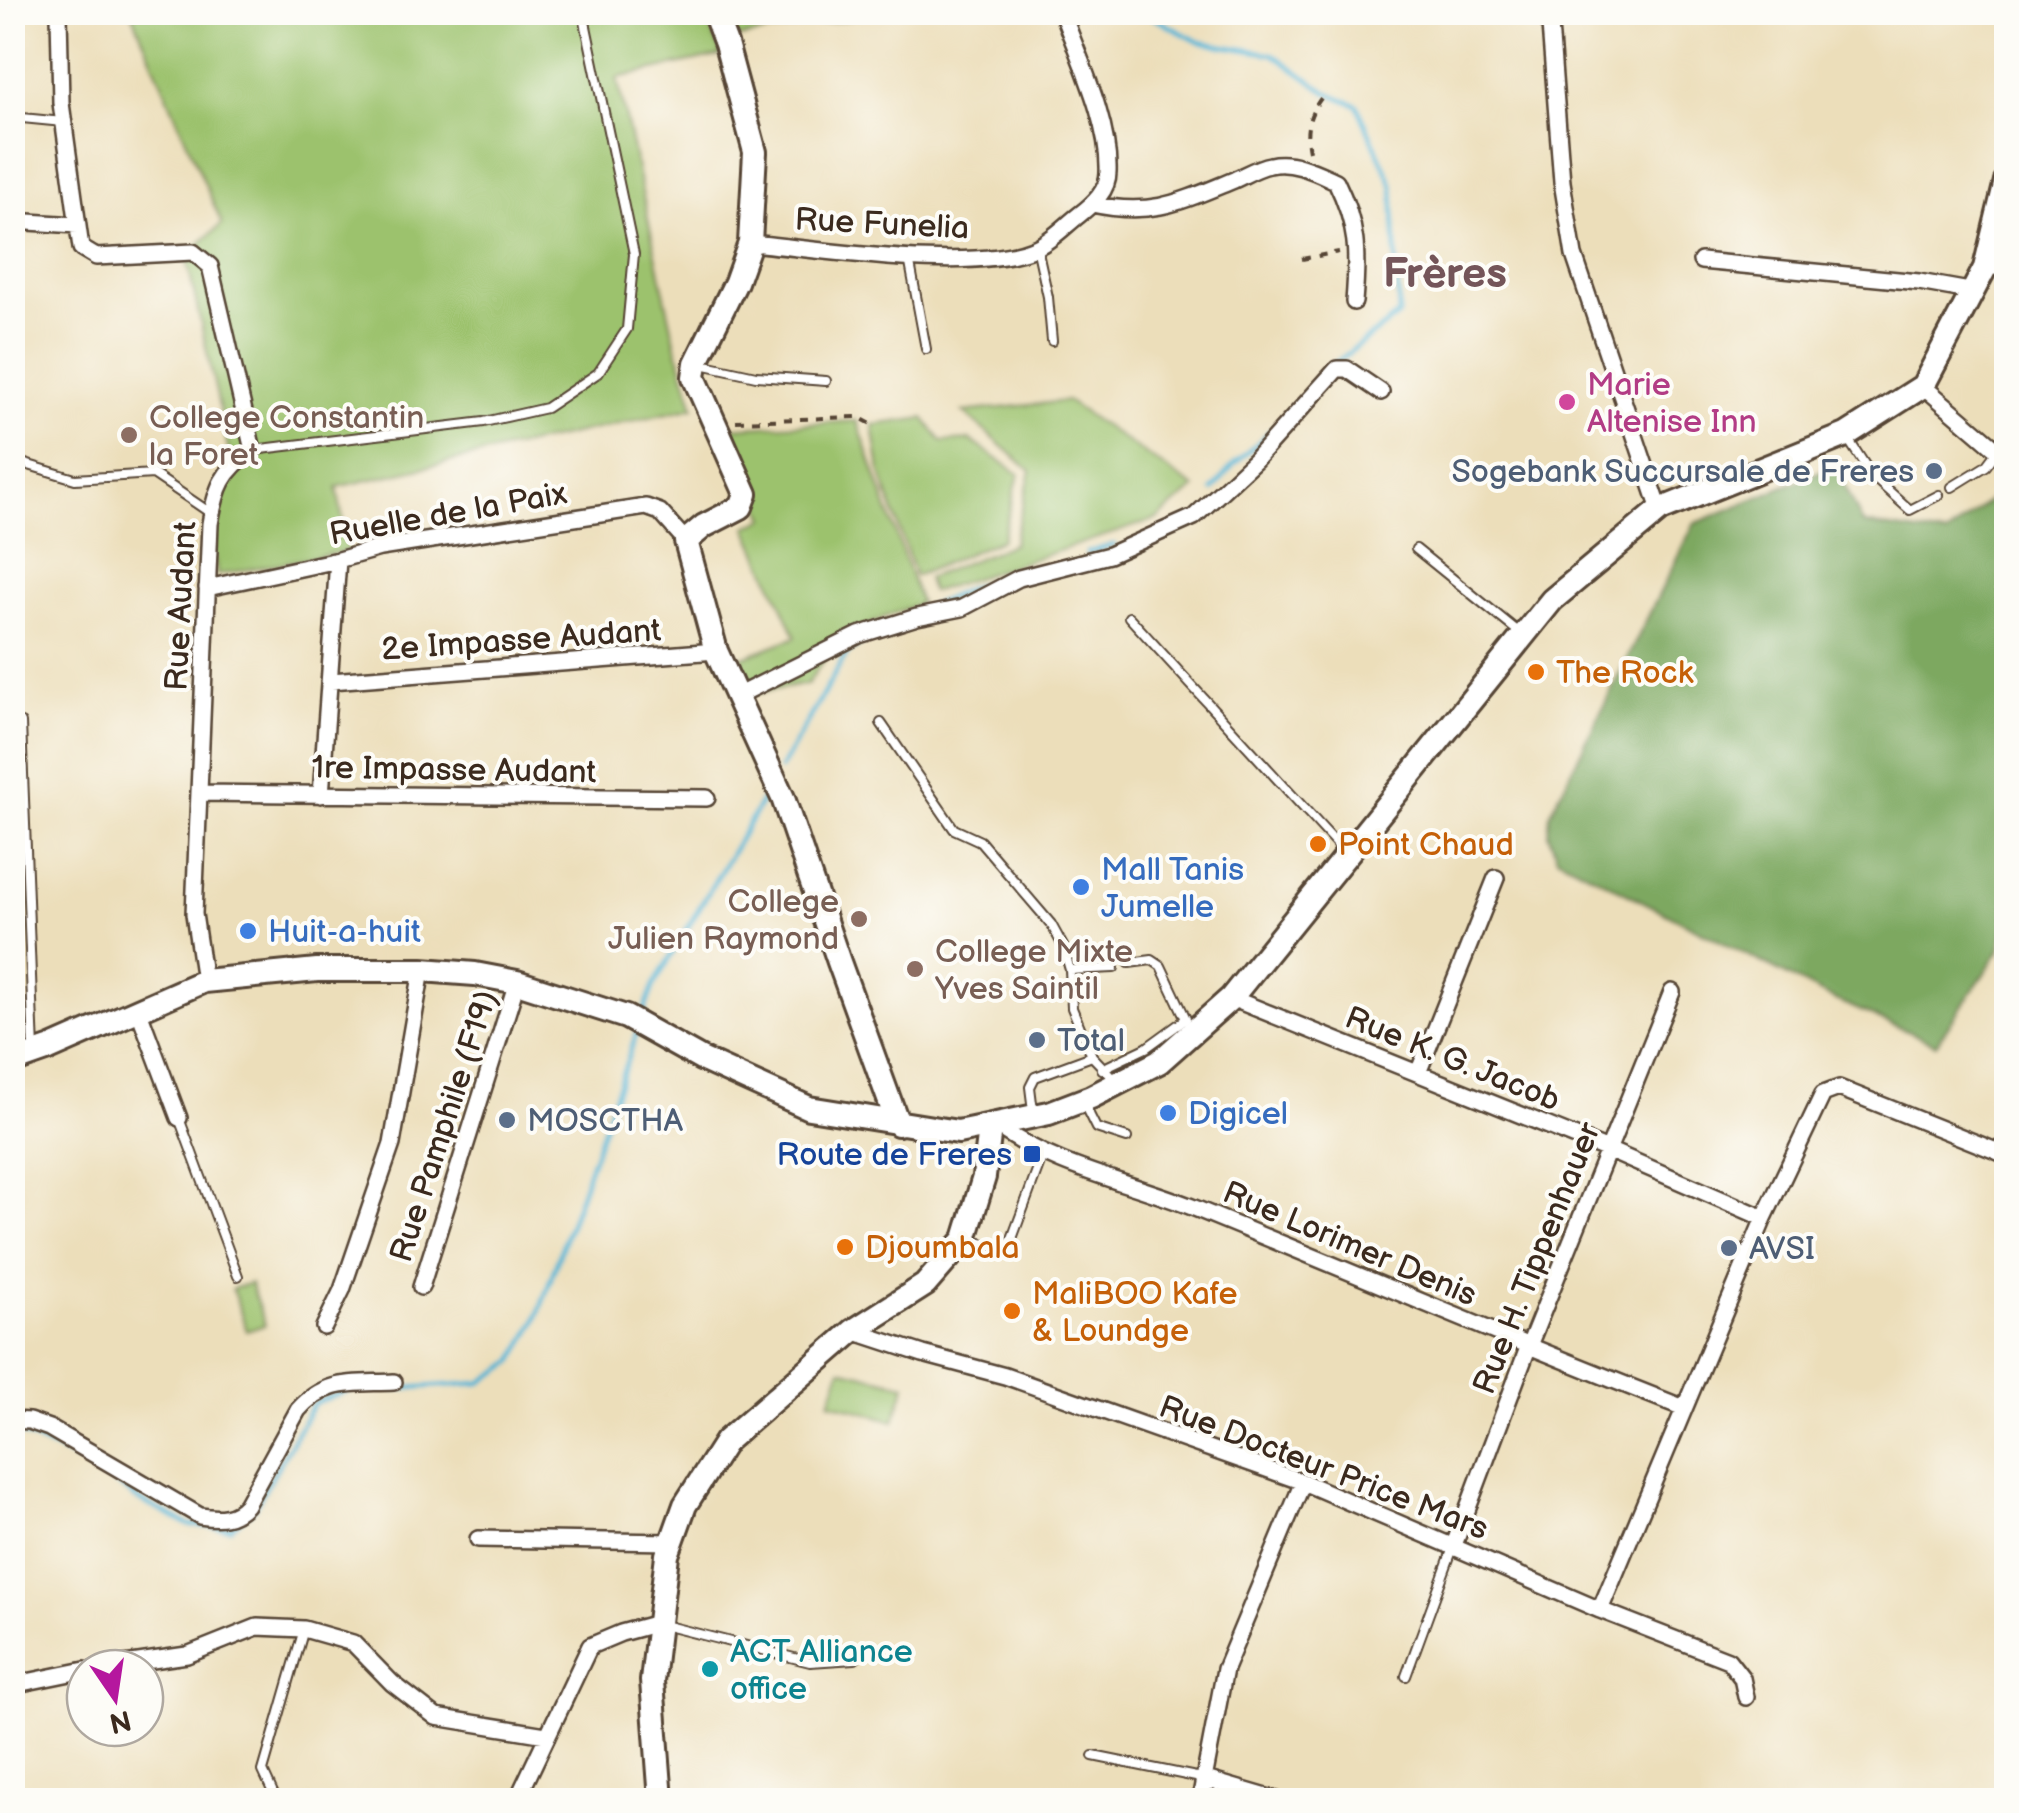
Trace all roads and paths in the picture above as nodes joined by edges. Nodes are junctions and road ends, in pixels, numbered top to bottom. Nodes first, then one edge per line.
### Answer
1 (583, 12) edge
2 (714, 12) edge
3 (1062, 12) edge
4 (1549, 12) edge
5 (59, 14) edge
6 (1326, 92) dead end
7 (12, 117) edge
8 (63, 122) junction
9 (1312, 171) junction
10 (2006, 181) edge
11 (1092, 204) junction
12 (12, 221) edge
13 (77, 225) junction
14 (750, 243) junction
15 (1037, 247) junction
16 (1358, 249) junction
17 (909, 258) junction
18 (1302, 258) dead end
19 (1701, 261) dead end
20 (1996, 271) edge
21 (1975, 292) junction
22 (1354, 302) dead end
23 (1052, 340) dead end
24 (926, 349) dead end
25 (696, 363) junction
26 (826, 380) dead end
27 (1923, 386) junction
28 (1380, 392) dead end
29 (712, 422) junction
30 (873, 424) dead end
31 (1846, 435) junction
32 (253, 450) junction
33 (2002, 454) edge
34 (12, 460) edge
35 (1952, 486) dead end
36 (1939, 495) dead end
37 (1660, 510) junction
38 (212, 514) junction
39 (686, 541) junction
40 (1416, 549) dead end
41 (338, 560) junction
42 (208, 588) junction
43 (1129, 617) dead end
44 (1522, 634) junction
45 (716, 651) junction
46 (331, 681) junction
47 (737, 696) junction
48 (881, 723) dead end
49 (21, 724) dead end
50 (200, 794) junction
51 (321, 795) junction
52 (707, 798) dead end
53 (1346, 854) junction
54 (1496, 878) dead end
55 (1130, 963) dead end
56 (1114, 968) dead end
57 (422, 970) junction
58 (1070, 970) junction
59 (204, 981) junction
60 (517, 982) junction
61 (1672, 992) dead end
62 (1231, 998) junction
63 (138, 1010) junction
64 (1191, 1025) junction
65 (1092, 1056) junction
66 (24, 1059) edge
67 (1418, 1073) junction
68 (1111, 1077) junction
69 (1082, 1100) junction
70 (1034, 1117) junction
71 (179, 1118) joint
72 (898, 1124) junction
73 (993, 1127) junction
74 (1127, 1138) dead end
75 (1608, 1150) junction
76 (1043, 1155) junction
77 (2006, 1155) edge
78 (1764, 1218) junction
79 (965, 1239) junction
80 (238, 1276) dead end
81 (420, 1287) dead end
82 (324, 1327) dead end
83 (853, 1331) junction
84 (1528, 1348) junction
85 (394, 1382) dead end
86 (1684, 1408) junction
87 (12, 1420) edge
88 (1303, 1482) junction
89 (478, 1539) dead end
90 (672, 1542) junction
91 (1454, 1545) junction
92 (1600, 1610) junction
93 (658, 1624) junction
94 (304, 1629) junction
95 (165, 1658) edge
96 (854, 1658) dead end
97 (65, 1674) edge
98 (1406, 1676) dead end
99 (12, 1685) edge
100 (1746, 1697) dead end
101 (546, 1735) junction
102 (1093, 1756) dead end
103 (1202, 1778) junction
104 (287, 1800) edge
105 (516, 1800) edge
106 (661, 1800) edge
107 (1200, 1800) edge
108 (1277, 1800) edge

1 - 32 lane
2 - 14 main road
3 - 11 street
4 - 37 street
5 - 8 street
6 - 9 path
7 - 8 lane
8 - 13 street
9 - 11 street
9 - 16 street
10 - 20 main road
11 - 15 street, Rue Funelia
12 - 13 street
13 - 32 street
14 - 17 street, Rue Funelia
14 - 25 main road
15 - 17 street, Rue Funelia
15 - 23 lane
16 - 18 path
16 - 22 street
17 - 24 lane
19 - 21 street
20 - 21 main road
21 - 27 main road
25 - 26 lane
25 - 29 main road
27 - 31 main road
27 - 33 street
28 - 47 street
29 - 30 path
29 - 39 main road
31 - 36 lane
31 - 37 main road
32 - 38 street, Rue Audant
33 - 35 lane
34 - 38 lane
37 - 44 main road
38 - 42 street, Rue Audant
39 - 41 street, Ruelle de la Paix
39 - 45 main road
40 - 44 lane
41 - 42 street, Ruelle de la Paix
41 - 46 street
42 - 50 street, Rue Audant
43 - 53 lane
44 - 53 main road
45 - 46 street, 2e Impasse Audant
45 - 47 main road
46 - 51 street
47 - 72 main road
48 - 58 lane
49 - 66 lane
50 - 51 street, 1re Impasse Audant
50 - 59 street, Rue Audant
51 - 52 street, 1re Impasse Audant
53 - 62 main road
54 - 67 street
55 - 64 lane
56 - 58 lane
57 - 59 main road
57 - 60 main road
57 - 82 street
58 - 65 lane
59 - 63 main road
60 - 72 main road
60 - 81 street, Rue Pamphile (F19)
61 - 75 street, Rue H. Tippenhauer
62 - 64 main road
62 - 67 street, Rue K. G. Jacob
63 - 66 main road
63 - 71 street
64 - 68 main road
65 - 68 lane
65 - 70 lane
67 - 75 street, Rue K. G. Jacob
68 - 69 main road
69 - 70 main road
69 - 74 lane
70 - 73 main road
71 - 80 lane
72 - 73 main road
73 - 76 street, Rue Lorimer Denis
73 - 79 main road
75 - 78 street, Rue K. G. Jacob
75 - 84 street, Rue H. Tippenhauer
76 - 79 lane
76 - 84 street, Rue Lorimer Denis
77 - 78 street
78 - 86 street
79 - 83 main road
83 - 88 street, Rue Docteur Price Mars
83 - 90 main road
84 - 86 street, Rue Lorimer Denis
84 - 91 street, Rue H. Tippenhauer
85 - 87 street
86 - 92 street
88 - 91 street, Rue Docteur Price Mars
88 - 103 street
89 - 90 street
90 - 93 main road
91 - 92 street, Rue Docteur Price Mars
91 - 98 lane
92 - 100 street, Rue Docteur Price Mars
93 - 96 lane
93 - 101 street
93 - 106 main road
94 - 95 street
94 - 101 street
94 - 104 lane
97 - 99 street
101 - 105 street
102 - 103 lane
103 - 107 street
103 - 108 street

